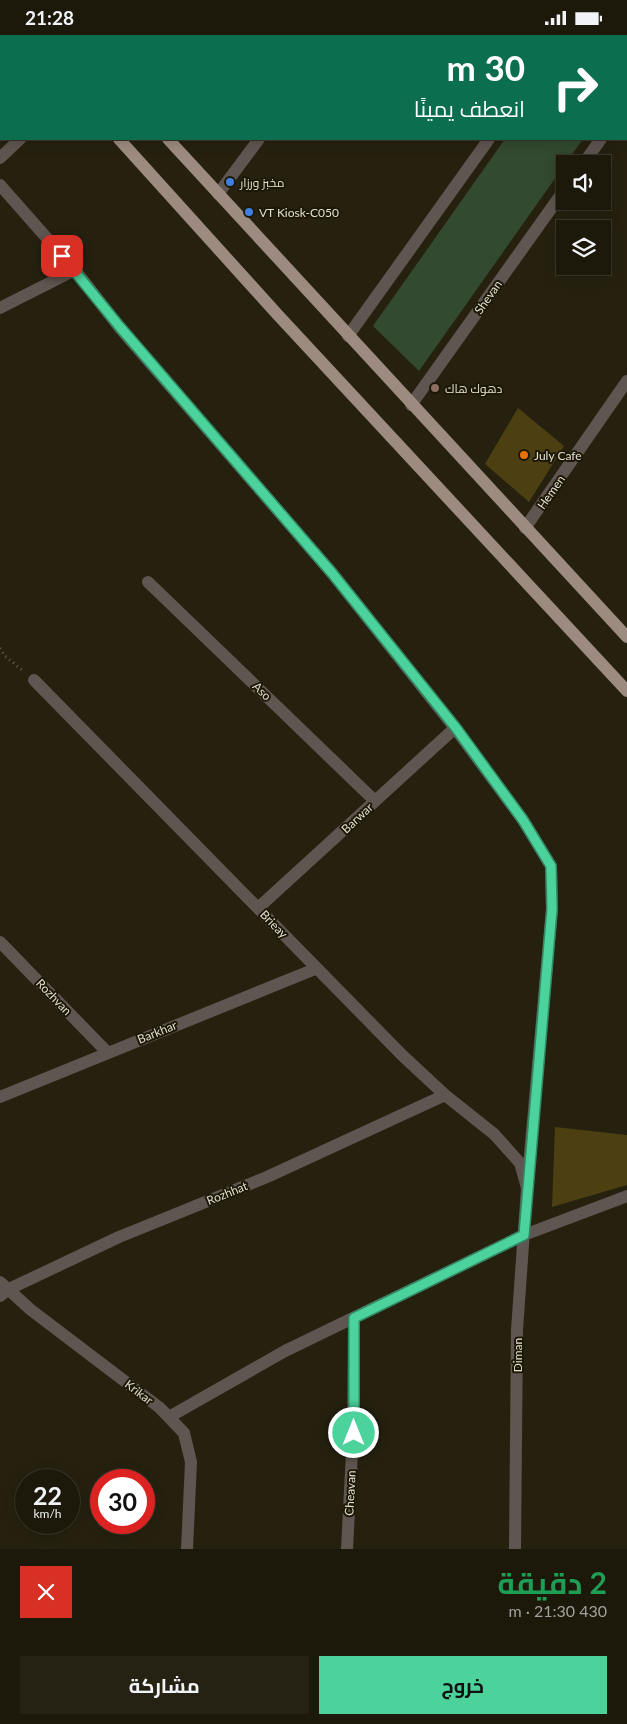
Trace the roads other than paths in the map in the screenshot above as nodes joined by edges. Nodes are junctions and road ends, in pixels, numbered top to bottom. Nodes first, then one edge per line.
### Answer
1 (19, 140) edge
2 (120, 140) edge
3 (169, 140) edge
4 (258, 140) edge
5 (488, 140) edge
6 (600, 140) edge
7 (589, 155) edge
8 (0, 159) edge
9 (0, 185) edge
10 (218, 193) junction
11 (556, 202) edge
12 (74, 270) junction
13 (0, 308) edge
14 (348, 336) junction
15 (627, 381) edge
16 (412, 405) junction
17 (526, 528) junction
18 (148, 581) dead end
19 (627, 637) edge
20 (34, 680) road end
21 (627, 691) edge
22 (456, 728) junction
23 (375, 801) junction
24 (258, 908) junction
25 (0, 942) edge
26 (315, 969) junction
27 (108, 1053) junction
28 (445, 1095) junction
29 (0, 1097) edge
30 (520, 1163) joint
31 (527, 1188) junction
32 (627, 1196) edge
33 (524, 1235) junction
34 (3, 1289) edge
35 (354, 1318) junction
36 (169, 1417) junction
37 (187, 1549) edge
38 (348, 1549) edge
39 (515, 1549) edge

1 - 8 street
2 - 21 main road
3 - 10 main road
4 - 10 street
5 - 14 street
6 - 7 street
9 - 12 street
10 - 14 main road
11 - 16 street, Shevan
12 - 13 street
12 - 22 street
14 - 16 main road
15 - 17 street, Hemen
16 - 17 main road
17 - 19 main road
18 - 23 street, Aso
20 - 24 street, Brieay
22 - 23 street, Barwar
22 - 31 street
23 - 24 street, Barwar
24 - 26 street, Brieay
25 - 27 street, Rozhvan
26 - 27 street, Barkhar
26 - 28 street, Brieay
27 - 29 street, Barkhar
28 - 30 street, Brieay
28 - 34 street, Rozhhat
30 - 31 street, Diman
31 - 33 street, Diman
32 - 33 street
33 - 35 street
33 - 39 street, Diman
34 - 36 street, Krikar
35 - 36 street
35 - 38 street, Cheavan
36 - 37 street, Krikar

